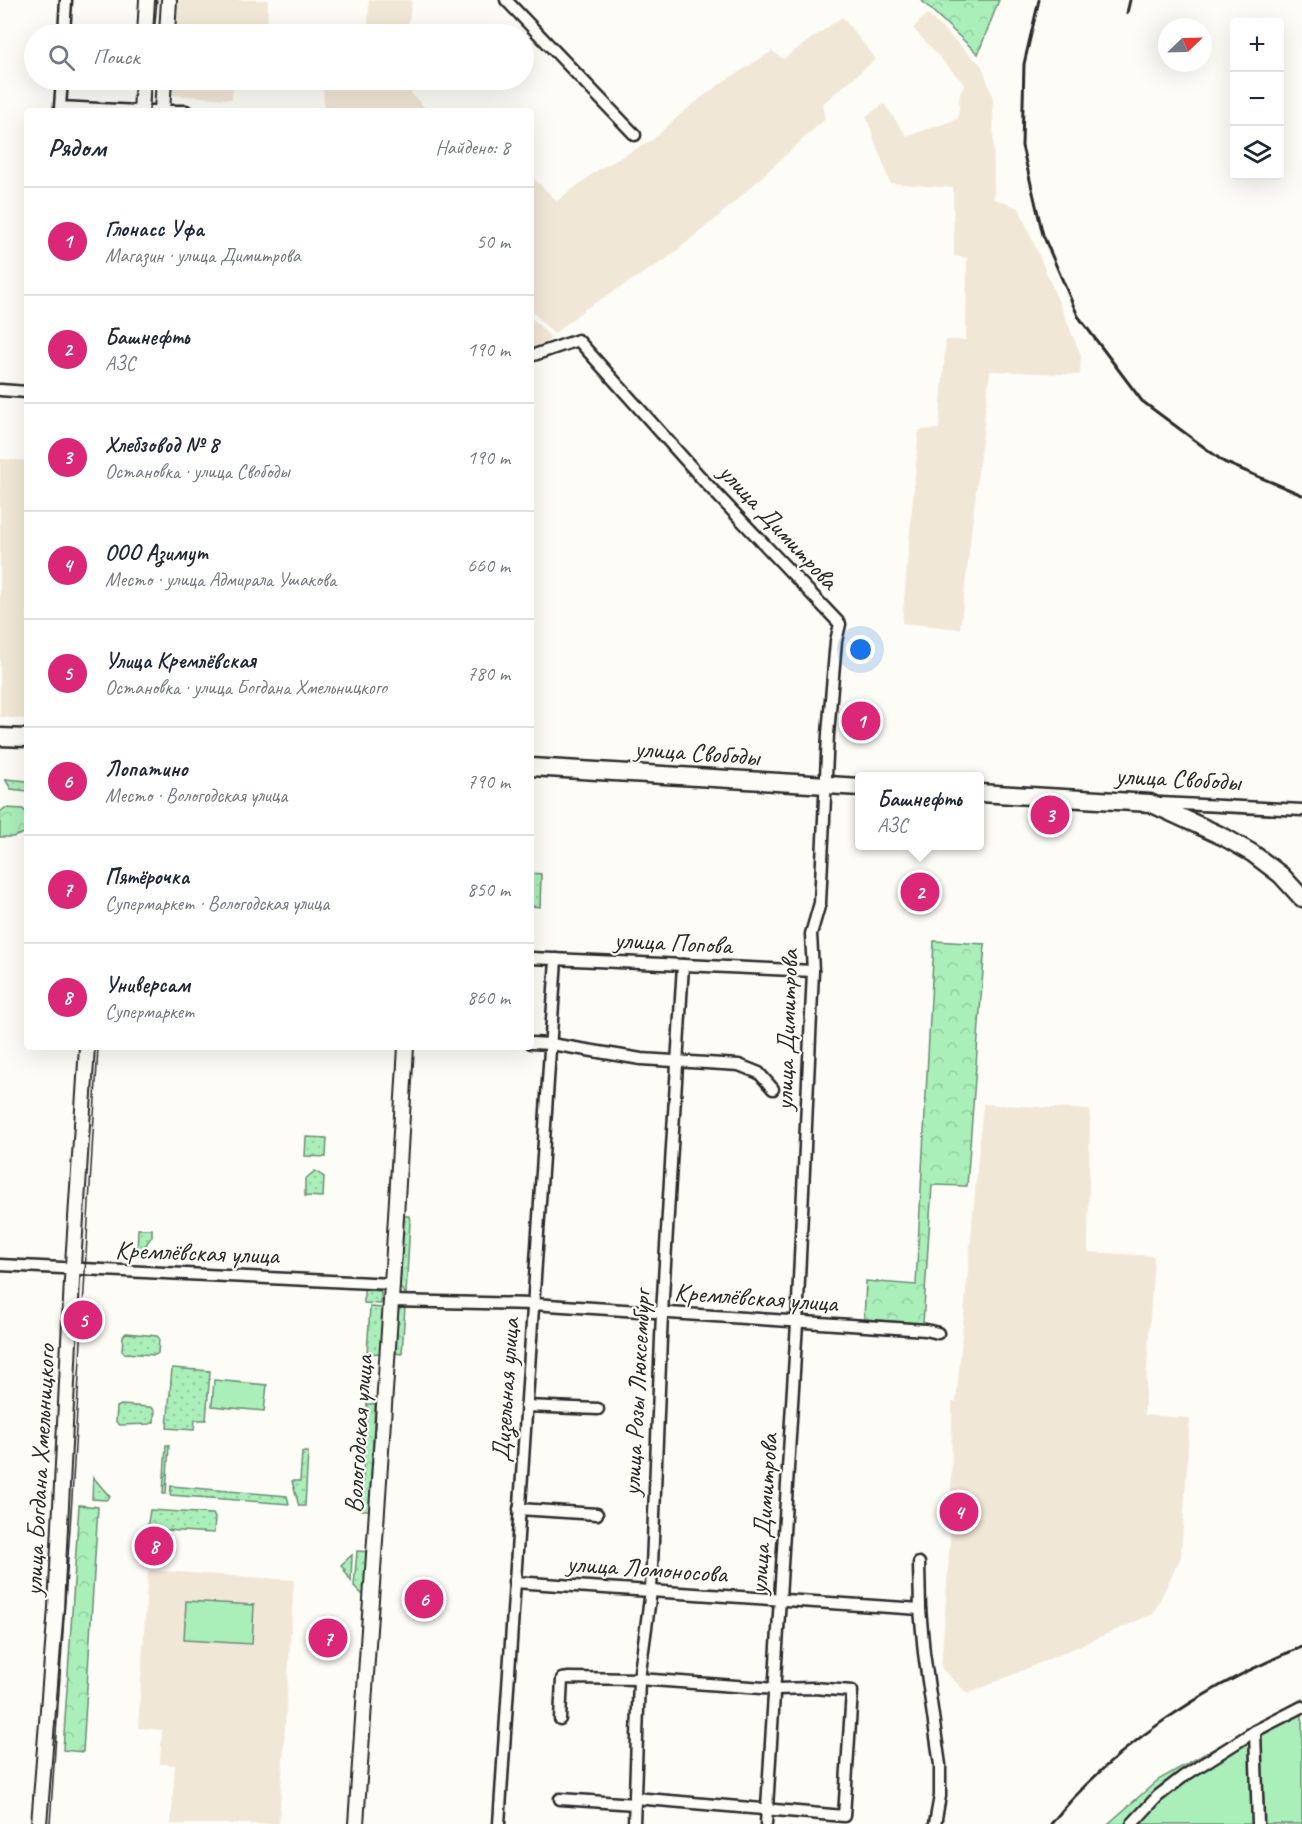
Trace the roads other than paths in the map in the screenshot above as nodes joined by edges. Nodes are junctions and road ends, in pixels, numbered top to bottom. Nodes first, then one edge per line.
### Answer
1 (66, 0) edge
2 (147, 0) edge
3 (170, 0) edge
4 (506, 0) edge
5 (65, 24) edge
6 (146, 24) edge
7 (168, 24) edge
8 (529, 24) edge
9 (534, 29) edge
10 (61, 90) edge
11 (143, 90) edge
12 (163, 90) edge
13 (80, 108) edge
14 (142, 108) edge
15 (162, 108) edge
16 (635, 135) dead end
17 (534, 355) edge
18 (0, 390) edge
19 (24, 392) edge
20 (0, 737) edge
21 (24, 738) edge
22 (534, 767) edge
23 (825, 785) junction
24 (855, 787) edge
25 (984, 793) edge
26 (1150, 803) junction
27 (1302, 810) edge
28 (1302, 898) edge
29 (534, 958) edge
30 (556, 959) junction
31 (683, 965) junction
32 (813, 971) junction
33 (534, 1043) edge
34 (551, 1044) junction
35 (87, 1050) edge
36 (406, 1050) edge
37 (677, 1060) junction
38 (773, 1089) dead end
39 (0, 1265) edge
40 (73, 1269) junction
41 (392, 1284) junction
42 (391, 1301) junction
43 (533, 1304) junction
44 (662, 1313) junction
45 (797, 1323) junction
46 (938, 1333) dead end
47 (526, 1406) junction
48 (598, 1409) dead end
49 (519, 1509) junction
50 (597, 1514) dead end
51 (919, 1563) dead end
52 (514, 1582) junction
53 (651, 1590) junction
54 (780, 1599) junction
55 (920, 1609) junction
56 (639, 1678) junction
57 (776, 1689) junction
58 (1302, 1707) edge
59 (560, 1719) dead end
60 (1255, 1731) junction
61 (560, 1799) dead end
62 (635, 1801) junction
63 (766, 1808) junction
64 (39, 1824) edge
65 (356, 1824) edge
66 (499, 1824) edge
67 (634, 1824) edge
68 (766, 1824) edge
69 (935, 1824) edge
70 (1132, 1824) edge
71 (1258, 1824) edge

1 - 5 street
2 - 6 main road
3 - 7 main road
4 - 8 street
9 - 16 street
10 - 13 street
11 - 14 main road
12 - 15 main road
17 - 23 street, улица Димитрова
18 - 19 street
20 - 21 main road
22 - 23 main road, улица Свободы
23 - 24 main road, улица Свободы
23 - 32 street, улица Димитрова
25 - 26 main road, улица Свободы
26 - 27 street, улица Свободы
26 - 28 main road
29 - 30 street, улица Попова
30 - 31 street, улица Попова
30 - 34 street, Дизельная улица
31 - 32 street, улица Попова
31 - 37 street, улица Розы Люксембург
32 - 45 street, улица Димитрова
33 - 34 street
34 - 37 street
34 - 43 street, Дизельная улица
35 - 40 main road, улица Богдана Хмельницкого
36 - 41 main road, Вологодская улица
37 - 38 street
37 - 44 street, улица Розы Люксембург
39 - 40 street, Кремлёвская улица
40 - 41 street, Кремлёвская улица
40 - 64 main road, улица Богдана Хмельницкого
41 - 42 main road, Вологодская улица
42 - 43 street, Кремлёвская улица
42 - 65 main road, Вологодская улица
43 - 44 street, Кремлёвская улица
43 - 47 street, Дизельная улица
44 - 45 street, Кремлёвская улица
44 - 53 street, улица Розы Люксембург
45 - 46 street, Кремлёвская улица
45 - 54 street, улица Димитрова
47 - 48 street
47 - 49 street, Дизельная улица
49 - 50 street
49 - 52 street, Дизельная улица
51 - 55 street
52 - 53 street, улица Ломоносова
52 - 66 street, Дизельная улица
53 - 54 street, улица Ломоносова
53 - 56 street, улица Розы Люксембург
54 - 55 street, улица Ломоносова
54 - 57 street, улица Димитрова
55 - 69 street
56 - 57 street
56 - 59 street
56 - 62 street, улица Розы Люксембург
57 - 63 street, улица Димитрова
57 - 63 street
58 - 60 street
60 - 70 street
60 - 71 street
61 - 62 street
62 - 63 street
62 - 67 street, улица Розы Люксембург
63 - 68 street, улица Димитрова

